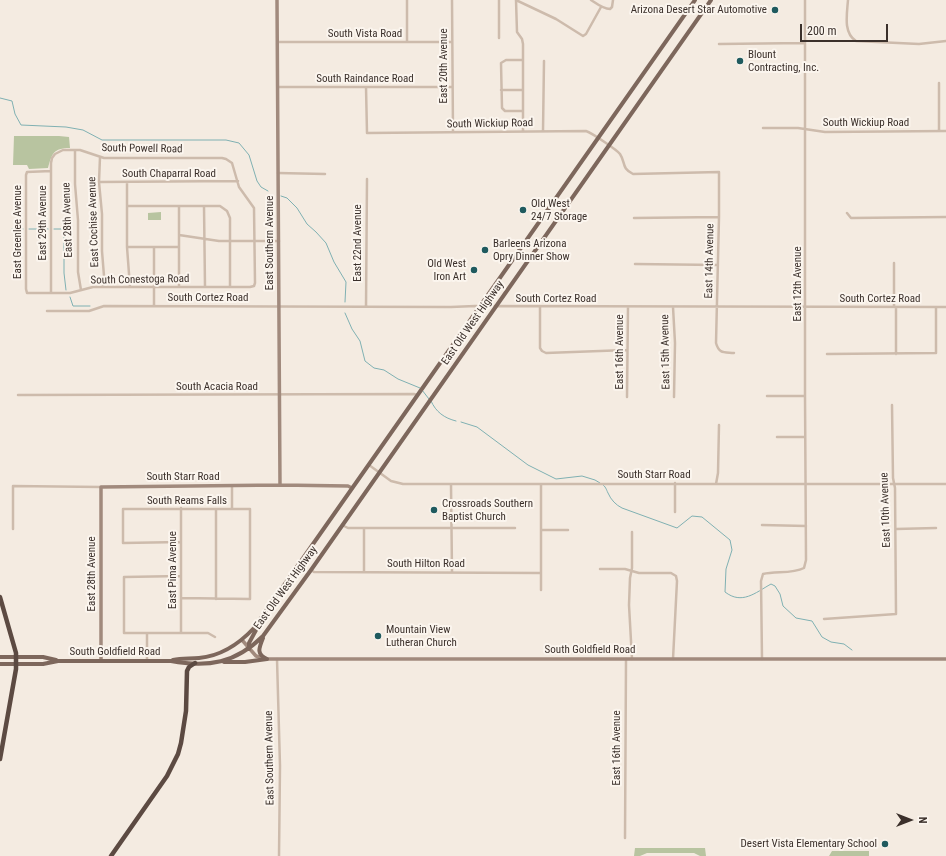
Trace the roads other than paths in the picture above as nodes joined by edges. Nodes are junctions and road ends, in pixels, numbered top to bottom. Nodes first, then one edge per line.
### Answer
1 (277, 0) edge
2 (407, 0) edge
3 (452, 0) edge
4 (499, 0) edge
5 (516, 0) edge
6 (592, 0) edge
7 (613, 0) edge
8 (695, 0) edge
9 (711, 0) edge
10 (805, 0) edge
11 (848, 0) edge
12 (601, 7) junction
13 (499, 38) dead end
14 (946, 41) edge
15 (278, 42) junction
16 (407, 42) junction
17 (452, 42) junction
18 (805, 43) junction
19 (719, 44) dead end
20 (523, 60) junction
21 (544, 61) dead end
22 (939, 83) dead end
23 (278, 87) junction
24 (366, 87) junction
25 (452, 87) junction
26 (502, 90) junction
27 (524, 90) junction
28 (523, 111) junction
29 (763, 128) dead end
30 (806, 129) junction
31 (453, 131) junction
32 (523, 131) junction
33 (543, 131) junction
34 (939, 131) junction
35 (946, 131) edge
36 (598, 138) junction
37 (608, 146) junction
38 (75, 150) junction
39 (55, 154) joint
40 (100, 157) junction
41 (51, 171) junction
42 (278, 174) junction
43 (325, 174) dead end
44 (367, 179) dead end
45 (238, 181) junction
46 (100, 182) junction
47 (127, 182) junction
48 (127, 206) junction
49 (179, 206) junction
50 (204, 206) junction
51 (847, 213) dead end
52 (719, 217) junction
53 (946, 217) edge
54 (634, 218) dead end
55 (179, 235) junction
56 (204, 239) junction
57 (230, 241) junction
58 (255, 241) junction
59 (278, 241) junction
60 (127, 247) junction
61 (154, 247) junction
62 (179, 247) junction
63 (894, 263) dead end
64 (635, 264) dead end
65 (718, 265) junction
66 (103, 287) junction
67 (130, 287) junction
68 (154, 287) junction
69 (179, 287) junction
70 (204, 287) junction
71 (230, 287) junction
72 (81, 290) junction
73 (27, 292) joint
74 (51, 293) junction
75 (154, 306) junction
76 (480, 306) junction
77 (279, 307) junction
78 (366, 307) junction
79 (495, 307) junction
80 (540, 307) junction
81 (628, 307) junction
82 (673, 307) junction
83 (717, 307) junction
84 (806, 307) junction
85 (895, 307) junction
86 (936, 307) junction
87 (946, 307) edge
88 (47, 311) dead end
89 (627, 350) junction
90 (734, 353) dead end
91 (827, 354) dead end
92 (896, 354) junction
93 (420, 391) junction
94 (18, 395) dead end
95 (279, 395) junction
96 (767, 396) dead end
97 (805, 396) junction
98 (627, 397) dead end
99 (674, 397) dead end
100 (892, 405) dead end
101 (720, 425) dead end
102 (777, 437) dead end
103 (805, 437) junction
104 (368, 465) junction
105 (379, 473) junction
106 (451, 484) junction
107 (541, 484) junction
108 (675, 484) junction
109 (716, 484) junction
110 (805, 484) junction
111 (894, 484) junction
112 (946, 484) edge
113 (280, 485) junction
114 (232, 486) junction
115 (101, 487) junction
116 (352, 488) junction
117 (181, 508) junction
118 (216, 509) junction
119 (232, 509) junction
120 (675, 512) dead end
121 (342, 525) junction
122 (762, 525) dead end
123 (806, 526) junction
124 (364, 528) junction
125 (452, 528) junction
126 (515, 528) dead end
127 (936, 528) dead end
128 (14, 529) dead end
129 (896, 529) junction
130 (541, 530) junction
131 (568, 530) dead end
132 (632, 532) dead end
133 (181, 542) junction
134 (600, 569) dead end
135 (311, 570) junction
136 (631, 571) junction
137 (364, 572) junction
138 (452, 572) junction
139 (542, 573) junction
140 (181, 576) junction
141 (541, 590) dead end
142 (0, 597) edge
143 (181, 598) junction
144 (216, 599) junction
145 (268, 607) junction
146 (824, 619) dead end
147 (181, 632) junction
148 (148, 633) junction
149 (263, 636) junction
150 (215, 637) dead end
151 (242, 640) junction
152 (249, 649) junction
153 (0, 657) edge
154 (16, 657) junction
155 (266, 659) junction
156 (277, 659) junction
157 (626, 659) junction
158 (632, 659) junction
159 (673, 659) junction
160 (762, 659) junction
161 (946, 659) edge
162 (58, 661) junction
163 (101, 661) junction
164 (148, 661) junction
165 (171, 661) junction
166 (216, 662) junction
167 (195, 663) junction
168 (0, 664) edge
169 (16, 664) junction
170 (0, 759) edge
171 (625, 838) dead end
172 (111, 856) edge
173 (280, 856) edge

1 - 15 street, East Southern Avenue
2 - 16 street
3 - 17 street, East 20th Avenue
4 - 13 street
5 - 12 street
5 - 20 street
6 - 12 street
7 - 12 street
8 - 36 main road, East Old West Highway
9 - 37 main road, East Old West Highway
10 - 18 street, East 12th Avenue
11 - 14 street
15 - 16 street, South Vista Road
15 - 23 street, East Southern Avenue
16 - 17 street, South Vista Road
17 - 25 street, East 20th Avenue
18 - 19 street
18 - 30 street, East 12th Avenue
20 - 26 street
20 - 27 street
21 - 33 street
22 - 34 street
23 - 24 street, South Raindance Road
23 - 42 street, East Southern Avenue
24 - 25 street, South Raindance Road
24 - 31 street, South Wickiup Road
25 - 31 street, East 20th Avenue
26 - 27 street
26 - 28 street
27 - 28 street
28 - 32 street
29 - 30 street, South Wickiup Road
30 - 34 street, South Wickiup Road
30 - 84 street, East 12th Avenue
31 - 32 street, South Wickiup Road
32 - 33 street, South Wickiup Road
33 - 36 street, South Wickiup Road
34 - 35 street, South Wickiup Road
36 - 37 street, South Wickiup Road
36 - 76 main road, East Old West Highway
37 - 52 street, East 14th Avenue
37 - 79 main road, East Old West Highway
38 - 39 street, South Powell Road
38 - 40 street, South Powell Road
38 - 72 street, East 28th Avenue
39 - 41 street, East 29th Avenue
40 - 45 street, South Powell Road
40 - 46 street, East Cochise Avenue
41 - 73 street, East Greenlee Avenue
41 - 74 street, East 29th Avenue
42 - 43 street
42 - 59 street, East Southern Avenue
44 - 78 street, East 22nd Avenue
45 - 47 street, South Chaparral Road
45 - 58 street
46 - 47 street, South Chaparral Road
46 - 66 street, East Cochise Avenue
47 - 48 street
48 - 49 street
48 - 60 street
49 - 50 street
49 - 55 street
50 - 56 street
50 - 57 street
51 - 53 street
52 - 54 street
52 - 65 street, East 14th Avenue
55 - 56 street
55 - 62 street
56 - 57 street
56 - 70 street
57 - 58 street
57 - 71 street
58 - 59 street
58 - 71 street, South Conestoga Road
59 - 77 street, East Southern Avenue
60 - 61 street
60 - 67 street
61 - 62 street
61 - 68 street
62 - 69 street
63 - 85 street
64 - 65 street
65 - 83 street, East 14th Avenue
66 - 67 street, South Conestoga Road
66 - 72 street, South Conestoga Road
67 - 68 street, South Conestoga Road
68 - 69 street, South Conestoga Road
68 - 75 street
69 - 70 street, South Conestoga Road
70 - 71 street, South Conestoga Road
72 - 74 street, South Conestoga Road
73 - 74 street, South Conestoga Road
75 - 77 street, South Cortez Road
75 - 88 street, South Cortez Road
76 - 78 street, South Cortez Road
76 - 79 street, South Cortez Road
76 - 93 main road, East Old West Highway
77 - 78 street, South Cortez Road
77 - 95 street, East Southern Avenue
79 - 80 street, South Cortez Road
79 - 105 main road, East Old West Highway
80 - 81 street, South Cortez Road
80 - 89 street
81 - 82 street, South Cortez Road
81 - 89 street, East 16th Avenue
82 - 83 street, South Cortez Road
82 - 99 street, East 15th Avenue
83 - 84 street, South Cortez Road
83 - 90 street, East 14th Avenue
84 - 85 street, South Cortez Road
84 - 97 street, East 12th Avenue
85 - 86 street, South Cortez Road
85 - 92 street
86 - 87 street, South Cortez Road
86 - 92 street
89 - 98 street, East 16th Avenue
91 - 92 street
93 - 95 street, South Acacia Road
93 - 104 main road, East Old West Highway
94 - 95 street, South Acacia Road
95 - 113 street, East Southern Avenue
96 - 97 street
97 - 103 street, East 12th Avenue
100 - 111 street, East 10th Avenue
101 - 109 street
102 - 103 street
103 - 110 street, East 12th Avenue
104 - 105 street, South Starr Road
104 - 116 main road, East Old West Highway
105 - 106 street, South Starr Road
105 - 121 main road, East Old West Highway
106 - 107 street, South Starr Road
106 - 125 street
107 - 108 street, South Starr Road
107 - 130 street
108 - 109 street, South Starr Road
108 - 120 street
109 - 110 street, South Starr Road
110 - 111 street, South Starr Road
110 - 123 street, East 12th Avenue
111 - 112 street, South Starr Road
111 - 129 street, East 10th Avenue
113 - 114 street, South Starr Road
113 - 116 street, South Starr Road
114 - 115 street, South Starr Road
114 - 119 street
115 - 128 street, South Starr Road
115 - 163 street, East 28th Avenue
116 - 145 main road, East Old West Highway
117 - 118 street, South Reams Falls
117 - 133 street, East Pima Avenue
117 - 133 street, South Reams Falls
118 - 119 street, South Reams Falls
118 - 144 street
119 - 144 street, South Reams Falls
121 - 124 street
121 - 135 main road, East Old West Highway
122 - 123 street
123 - 160 street, East 12th Avenue
124 - 125 street
124 - 137 street
125 - 126 street
125 - 138 street
127 - 129 street
129 - 146 street, East 10th Avenue
130 - 131 street
130 - 139 street
132 - 136 street
133 - 140 street, East Pima Avenue
134 - 136 street
135 - 137 street, South Hilton Road
135 - 149 main road, East Old West Highway
136 - 158 street
136 - 159 street
137 - 138 street, South Hilton Road
138 - 139 street, South Hilton Road
139 - 141 street
140 - 143 street, East Pima Avenue
140 - 148 street
142 - 154 highway
143 - 144 street
143 - 147 street, East Pima Avenue
145 - 151 main road, East Old West Highway
145 - 152 main road
147 - 148 street
147 - 150 street
148 - 164 street
149 - 152 main road, East Old West Highway
149 - 155 main road
151 - 152 street
151 - 165 main road, East Old West Highway
152 - 155 street
152 - 166 main road, East Old West Highway
153 - 154 main road, South Goldfield Road
154 - 162 main road, South Goldfield Road
154 - 169 highway
155 - 156 street, South Goldfield Road
155 - 166 main road
156 - 157 street, South Goldfield Road
156 - 173 street, East Southern Avenue
157 - 158 street, South Goldfield Road
157 - 171 street, East 16th Avenue
158 - 159 street, South Goldfield Road
159 - 160 street, South Goldfield Road
160 - 161 street, South Goldfield Road
162 - 163 main road, South Goldfield Road
162 - 169 main road, South Goldfield Road
163 - 164 main road, South Goldfield Road
164 - 165 main road, South Goldfield Road
165 - 167 main road, East Old West Highway
166 - 167 main road, East Old West Highway
167 - 172 highway
168 - 169 main road, South Goldfield Road
169 - 170 highway

